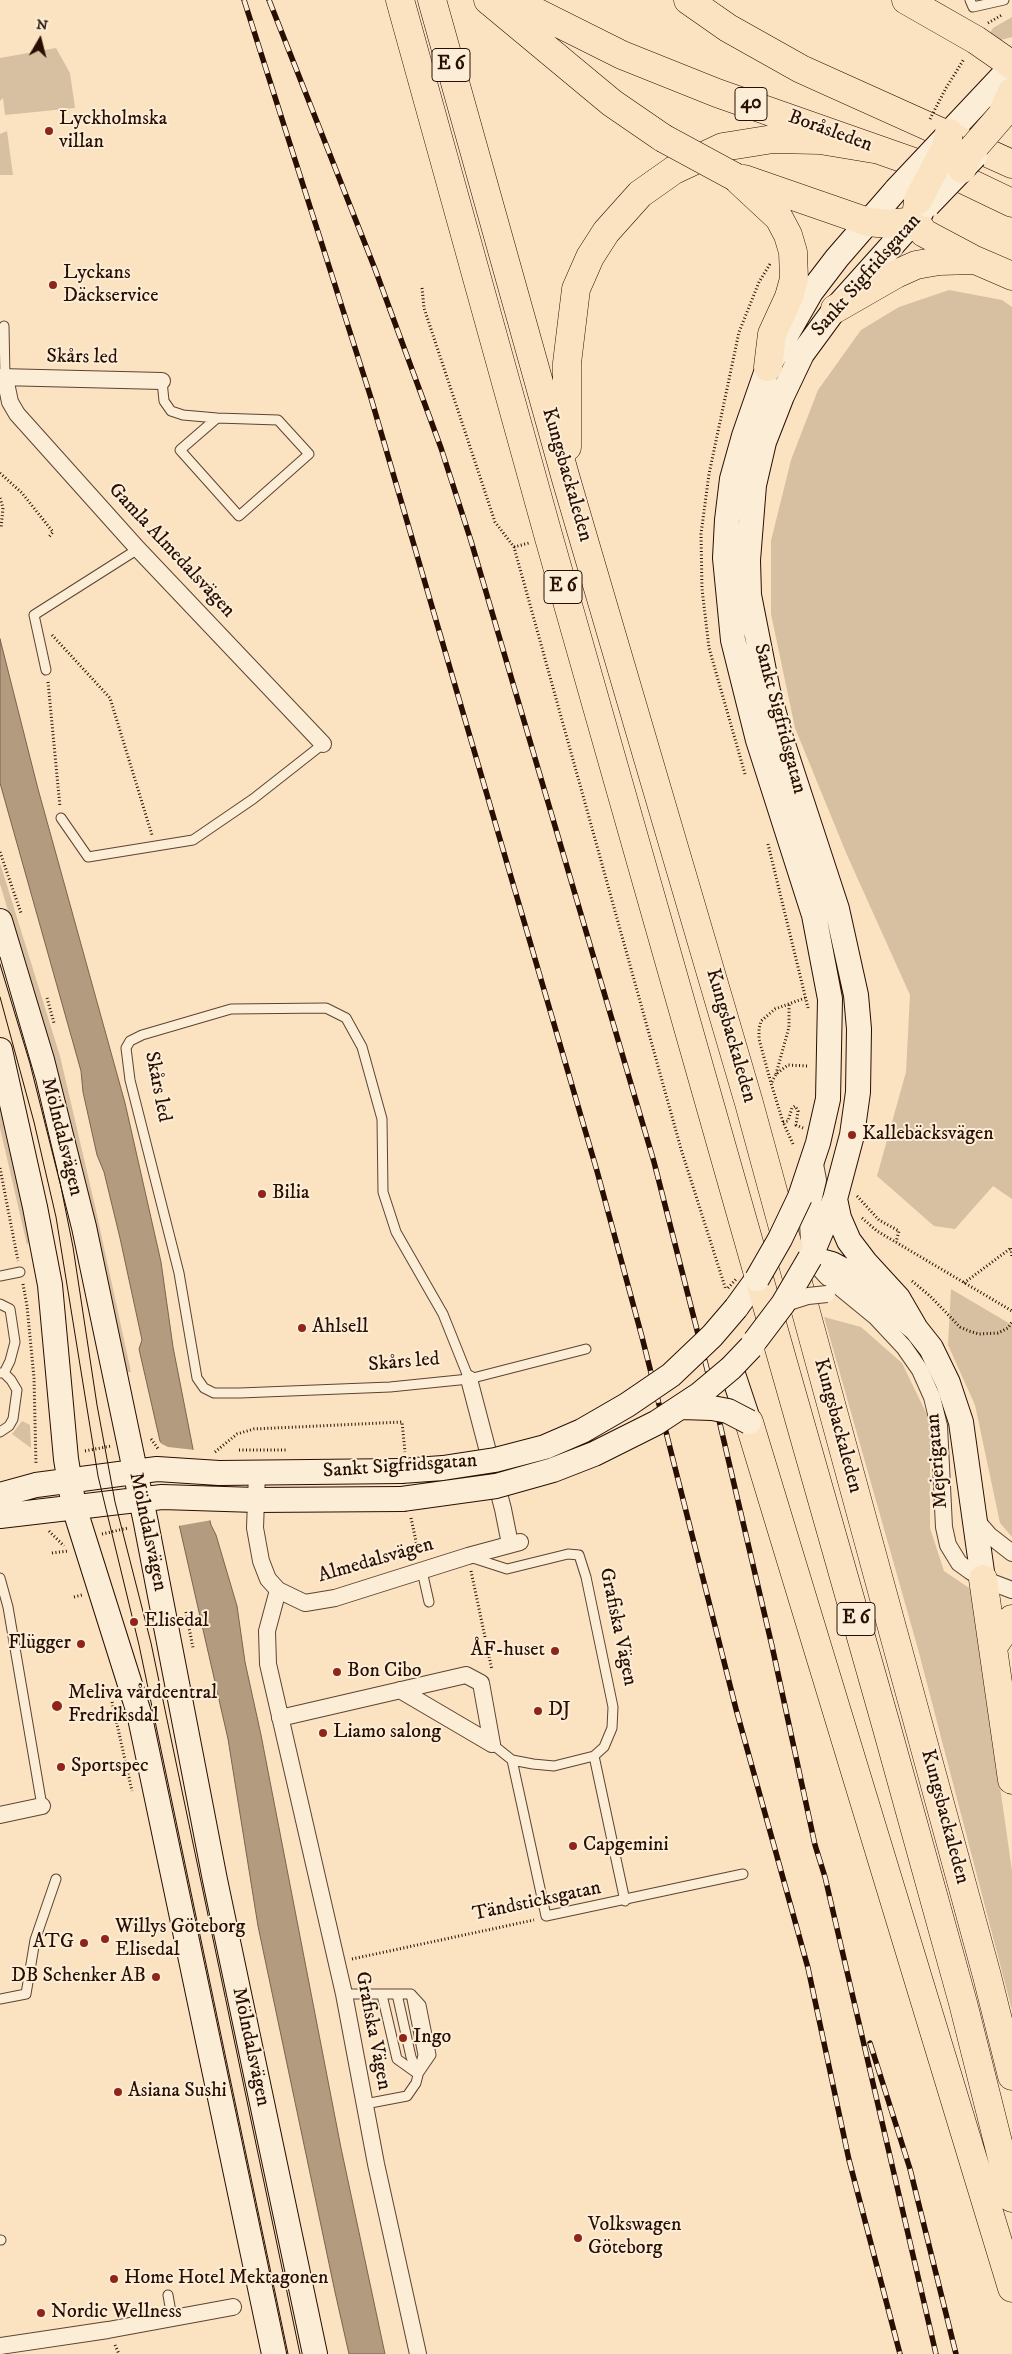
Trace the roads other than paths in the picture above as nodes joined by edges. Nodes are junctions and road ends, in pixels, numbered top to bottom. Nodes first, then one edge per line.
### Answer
1 (400, 0) edge
2 (432, 0) edge
3 (488, 0) edge
4 (512, 0) edge
5 (688, 0) edge
6 (906, 0) edge
7 (970, 0) edge
8 (1004, 0) edge
9 (1012, 65) edge
10 (1009, 111) edge
11 (949, 133) joint
12 (880, 150) junction
13 (1012, 164) edge
14 (962, 169) joint
15 (735, 177) junction
16 (1012, 203) edge
17 (914, 204) junction
18 (868, 222) junction
19 (975, 260) junction
20 (1012, 276) edge
21 (835, 309) junction
22 (4, 326) dead end
23 (768, 366) junction
24 (2, 377) edge
25 (162, 381) joint
26 (217, 418) junction
27 (566, 479) junction
28 (138, 549) junction
29 (46, 670) road end
30 (323, 744) joint
31 (61, 818) road end
32 (0, 922) edge
33 (0, 1050) edge
34 (814, 1157) junction
35 (849, 1200) junction
36 (815, 1259) junction
37 (763, 1269) junction
38 (20, 1272) dead end
39 (0, 1276) edge
40 (851, 1297) junction
41 (729, 1301) junction
42 (0, 1304) edge
43 (783, 1304) junction
44 (916, 1329) junction
45 (586, 1349) dead end
46 (731, 1368) junction
47 (2, 1373) edge
48 (469, 1379) junction
49 (680, 1407) junction
50 (749, 1422) junction
51 (0, 1432) edge
52 (135, 1471) junction
53 (257, 1473) junction
54 (69, 1480) junction
55 (0, 1495) edge
56 (141, 1498) junction
57 (256, 1500) junction
58 (74, 1507) junction
59 (0, 1516) edge
60 (976, 1520) junction
61 (515, 1543) joint
62 (1012, 1553) edge
63 (468, 1556) junction
64 (422, 1571) junction
65 (0, 1578) edge
66 (983, 1579) junction
67 (278, 1590) junction
68 (1012, 1590) edge
69 (429, 1602) dead end
70 (1012, 1619) edge
71 (993, 1647) junction
72 (400, 1690) junction
73 (280, 1718) junction
74 (492, 1744) junction
75 (594, 1756) junction
76 (512, 1760) junction
77 (1012, 1780) edge
78 (42, 1806) joint
79 (0, 1815) edge
80 (744, 1874) dead end
81 (56, 1879) dead end
82 (625, 1901) junction
83 (344, 1994) junction
84 (382, 1994) junction
85 (397, 1994) junction
86 (0, 1999) edge
87 (418, 2074) junction
88 (1012, 2076) edge
89 (365, 2104) junction
90 (1012, 2198) edge
91 (1012, 2288) edge
92 (168, 2296) dead end
93 (232, 2307) dead end
94 (172, 2318) junction
95 (0, 2346) edge
96 (274, 2354) edge
97 (315, 2354) edge
98 (418, 2354) edge

1 - 90 highway, Kungsbackaleden / E 6
2 - 27 highway, Kungsbackaleden / E 6
3 - 15 highway, bridge
4 - 12 highway, Boråsleden / 40
5 - 13 highway, Boråsleden
6 - 9 highway
7 - 8 lane
9 - 11 main road
10 - 14 highway, bridge
11 - 17 highway, bridge
12 - 16 highway, Boråsleden / 40
12 - 27 highway
14 - 17 main road, Sankt Sigfridsgatan, bridge
15 - 18 highway
15 - 23 highway
17 - 18 highway
17 - 19 highway
17 - 21 main road, Sankt Sigfridsgatan
18 - 23 main road, Sankt Sigfridsgatan
19 - 20 highway
19 - 21 highway
21 - 35 main road, Sankt Sigfridsgatan
22 - 24 lane
23 - 34 main road, Sankt Sigfridsgatan
24 - 25 street, Skårs led
24 - 28 street, Gamla Almedalsvägen
25 - 26 lane
26 - 26 lane
27 - 88 highway, Kungsbackaleden / E 6
28 - 29 lane
28 - 30 street, Gamla Almedalsvägen
30 - 31 lane
32 - 52 main road, Mölndalsvägen
33 - 54 main road, Mölndalsvägen
34 - 36 street
34 - 37 main road, Sankt Sigfridsgatan, bridge
35 - 36 main road, Sankt Sigfridsgatan
35 - 44 main road, Mejerigatan
36 - 37 main road
36 - 40 street, Mejerigatan
36 - 43 main road, Sankt Sigfridsgatan, bridge
36 - 44 main road, Mejerigatan
37 - 41 main road, Sankt Sigfridsgatan, bridge
38 - 39 lane
40 - 43 street, bridge
40 - 66 street, Mejerigatan
41 - 46 main road, Sankt Sigfridsgatan
41 - 53 main road, Sankt Sigfridsgatan, bridge
42 - 47 lane
43 - 46 main road, Sankt Sigfridsgatan, bridge
44 - 60 main road, Mejerigatan
45 - 48 lane
46 - 49 main road, Sankt Sigfridsgatan, bridge
46 - 50 main road, Sankt Sigfridsgatan
47 - 51 lane
48 - 48 lane, Skårs led
48 - 61 street, Skårs led
49 - 50 main road, bridge
49 - 57 main road, Sankt Sigfridsgatan, bridge
50 - 91 highway
52 - 53 main road, Sankt Sigfridsgatan
52 - 54 main road, Sankt Sigfridsgatan
52 - 56 main road, Mölndalsvägen
53 - 57 street
54 - 55 main road, Sankt Sigfridsgatan
54 - 58 main road, Mölndalsvägen
56 - 57 main road, Sankt Sigfridsgatan
56 - 58 main road, Sankt Sigfridsgatan
56 - 97 main road, Mölndalsvägen
57 - 67 street
58 - 59 main road, Sankt Sigfridsgatan
58 - 96 main road, Mölndalsvägen
60 - 62 street, Mejerigatan
60 - 66 main road, Mejerigatan
61 - 63 street, Almedalsvägen
63 - 64 street, Almedalsvägen
63 - 75 lane, Grafiska Vägen
64 - 67 street, Almedalsvägen
64 - 69 lane
65 - 78 lane
66 - 68 street, Mejerigatan
66 - 71 highway
67 - 73 street, Grafiska Vägen
70 - 71 highway
71 - 77 highway
72 - 73 street
72 - 74 street
72 - 74 street
73 - 83 street, Grafiska Vägen
74 - 76 lane
75 - 76 lane
75 - 82 lane
76 - 82 lane, Tändsticksgatan
78 - 79 street
80 - 82 lane, Tändsticksgatan
81 - 86 lane
83 - 84 lane
83 - 89 street, Grafiska Vägen
84 - 85 lane
84 - 87 lane
85 - 87 lane
85 - 87 lane
87 - 89 lane
89 - 98 street, Grafiska Vägen
92 - 94 lane
93 - 94 street
94 - 95 street

